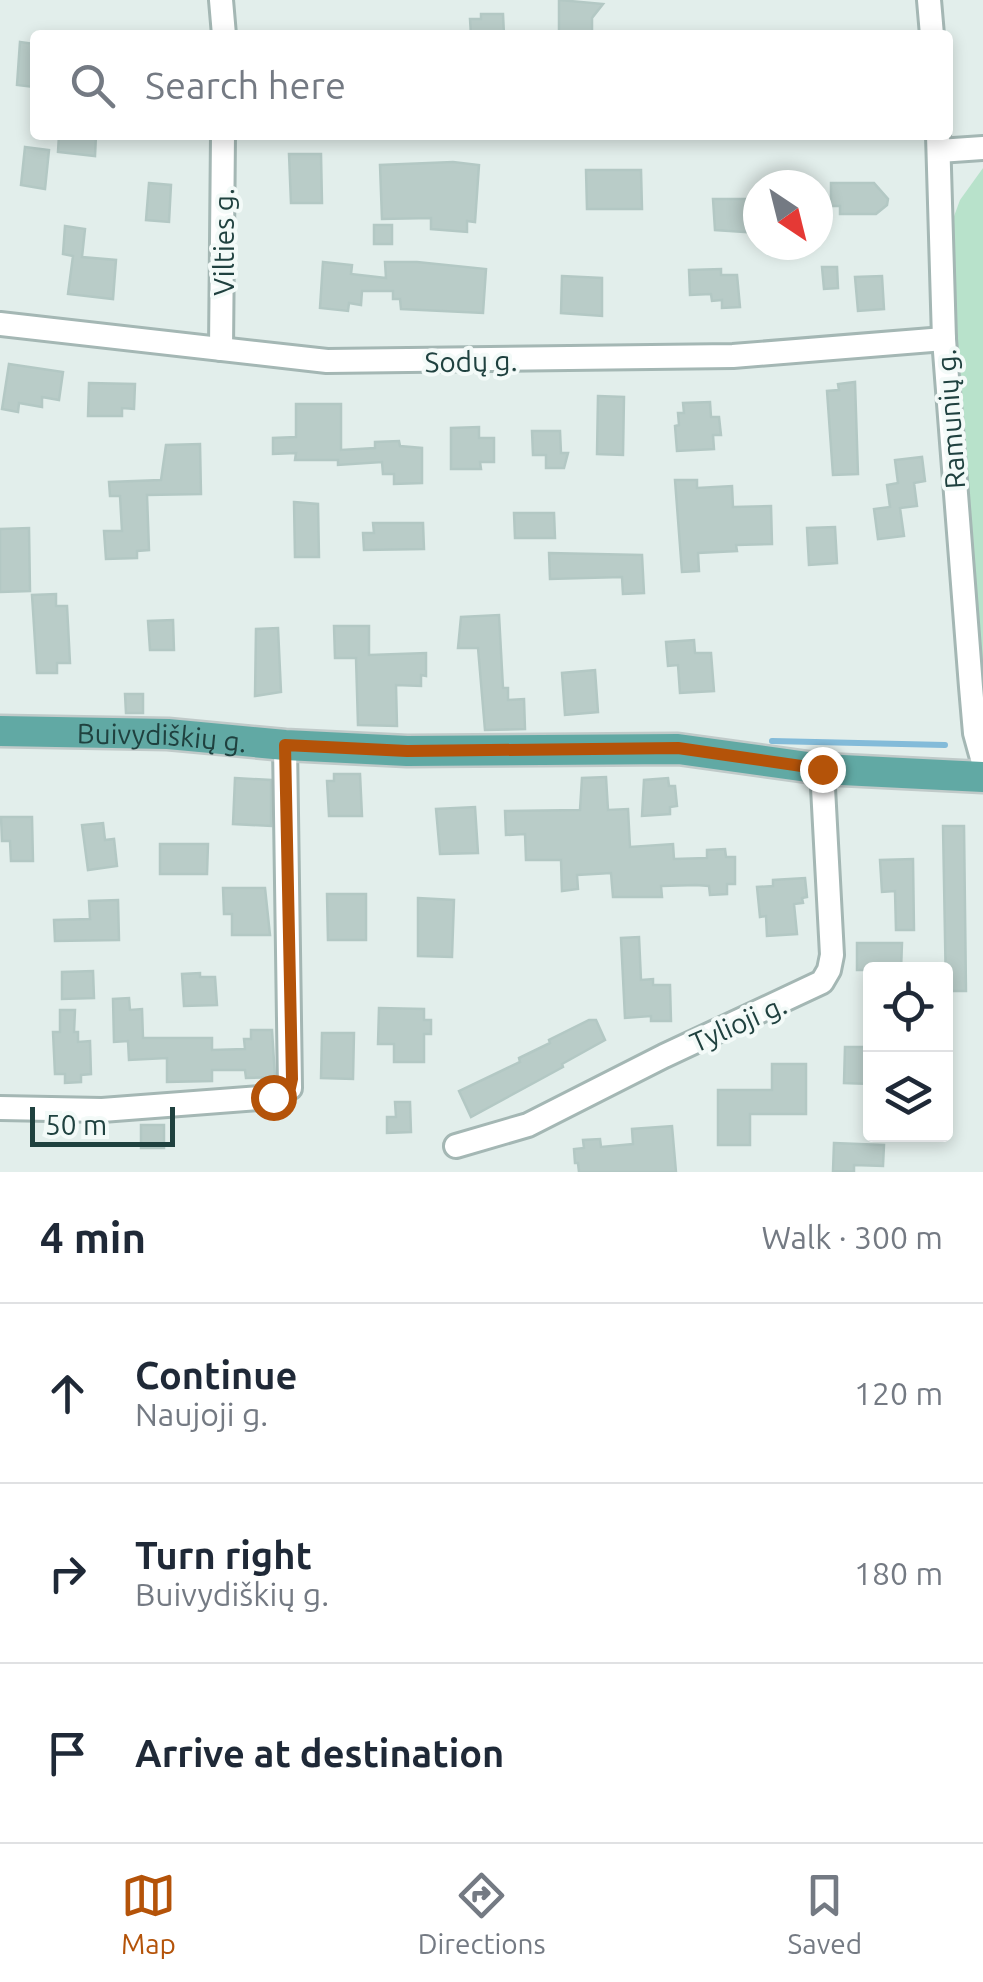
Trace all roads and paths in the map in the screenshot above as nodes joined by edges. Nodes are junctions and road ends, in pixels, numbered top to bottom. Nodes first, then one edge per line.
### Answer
1 (221, 0) edge
2 (929, 0) edge
3 (224, 30) edge
4 (932, 30) edge
5 (223, 140) edge
6 (939, 143) edge
7 (983, 148) edge
8 (0, 324) edge
9 (944, 339) junction
10 (221, 349) junction
11 (0, 731) edge
12 (285, 745) junction
13 (983, 762) edge
14 (822, 769) junction
15 (983, 777) edge
16 (0, 1108) edge
17 (456, 1146) dead end

1 - 3 street
2 - 4 street
5 - 10 street, Vilties g.
6 - 7 street
6 - 9 street, Ramunių g.
8 - 10 street, Sodų g.
9 - 10 street, Sodų g.
9 - 13 street, Ramunių g.
11 - 12 main road, Buivydiškių g.
12 - 14 main road, Buivydiškių g.
12 - 16 street
14 - 15 main road, Buivydiškių g.
14 - 17 street, Tylioji g.

